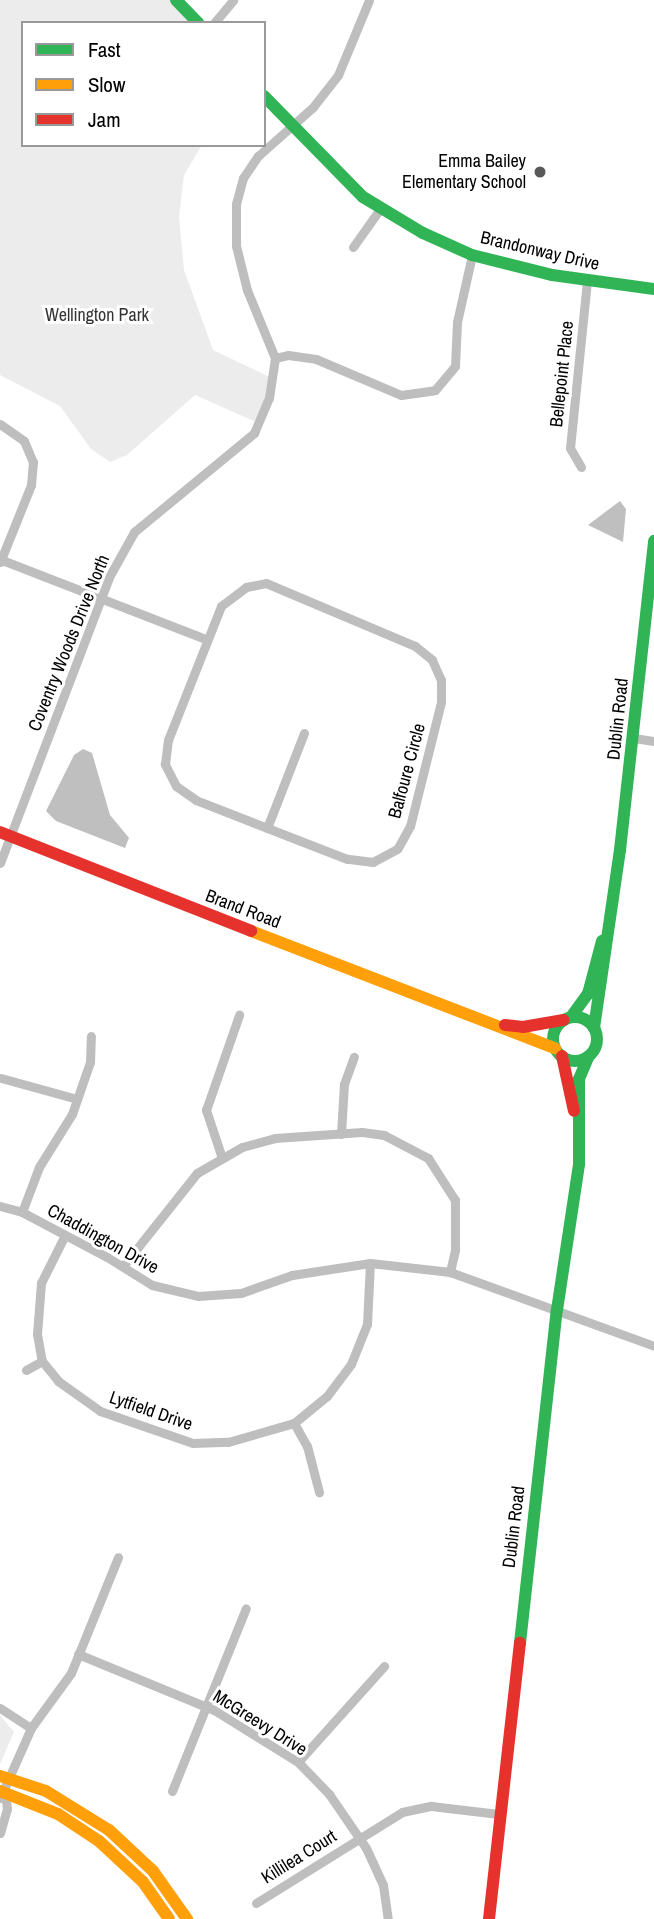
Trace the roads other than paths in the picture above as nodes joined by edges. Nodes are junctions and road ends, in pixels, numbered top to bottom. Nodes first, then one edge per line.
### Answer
1 (176, 0) edge
2 (233, 0) edge
3 (369, 0) edge
4 (196, 21) edge
5 (216, 21) edge
6 (266, 98) edge
7 (292, 127) junction
8 (380, 209) junction
9 (353, 247) dead end
10 (472, 255) junction
11 (587, 281) junction
12 (654, 289) edge
13 (275, 358) junction
14 (0, 424) edge
15 (581, 467) dead end
16 (654, 541) edge
17 (1, 561) edge
18 (100, 598) junction
19 (206, 639) junction
20 (304, 733) dead end
21 (634, 738) junction
22 (654, 741) edge
23 (267, 828) junction
24 (5, 834) edge
25 (0, 863) edge
26 (613, 900) junction
27 (239, 1015) dead end
28 (567, 1019) junction
29 (474, 1020) junction
30 (594, 1028) junction
31 (91, 1036) dead end
32 (559, 1052) junction
33 (589, 1056) junction
34 (354, 1057) dead end
35 (1, 1078) edge
36 (77, 1099) junction
37 (341, 1134) junction
38 (580, 1139) junction
39 (222, 1158) junction
40 (0, 1206) edge
41 (22, 1212) junction
42 (65, 1235) junction
43 (370, 1263) junction
44 (123, 1266) junction
45 (450, 1272) junction
46 (557, 1310) junction
47 (654, 1346) edge
48 (41, 1361) junction
49 (26, 1370) dead end
50 (294, 1423) junction
51 (319, 1492) dead end
52 (118, 1557) dead end
53 (246, 1608) dead end
54 (78, 1654) junction
55 (384, 1666) dead end
56 (207, 1706) junction
57 (0, 1708) edge
58 (31, 1728) junction
59 (298, 1762) junction
60 (5, 1777) edge
61 (172, 1791) dead end
62 (2, 1794) edge
63 (499, 1814) junction
64 (0, 1833) edge
65 (360, 1838) junction
66 (256, 1903) dead end
67 (169, 1919) edge
68 (187, 1919) edge
69 (388, 1919) edge
70 (489, 1919) edge

1 - 4 main road
2 - 5 street
3 - 7 street
6 - 7 main road, Brandonway Drive
7 - 8 main road, Brandonway Drive
7 - 13 street
8 - 9 street
8 - 10 main road, Brandonway Drive
10 - 11 main road, Brandonway Drive
10 - 13 street
11 - 12 main road, Brandonway Drive
11 - 15 street, Bellepoint Place
13 - 18 street, Coventry Woods Drive North
14 - 17 street
16 - 21 main road, Dublin Road
17 - 18 street
18 - 19 street
18 - 24 street, Coventry Woods Drive North
19 - 23 street, Balfoure Circle
19 - 23 street, Balfoure Circle
20 - 23 street
21 - 22 street
21 - 26 main road, Dublin Road
24 - 25 street, Coventry Woods Drive North
24 - 29 main road, Brand Road
26 - 28 main road, Dublin Road
26 - 30 main road, Dublin Road
27 - 39 street
28 - 29 main road, Brand Road
28 - 30 main road
28 - 32 main road
29 - 32 main road, Brand Road
30 - 33 main road
31 - 36 street
32 - 33 main road
32 - 38 main road, Dublin Road
33 - 38 main road, Dublin Road
34 - 37 street
35 - 36 street
36 - 41 street
37 - 39 street
37 - 45 street
38 - 46 main road, Dublin Road
39 - 44 street
40 - 41 street, Chaddington Drive
41 - 42 street, Chaddington Drive
42 - 44 street, Chaddington Drive
42 - 48 street
43 - 44 street, Chaddington Drive
43 - 45 street, Chaddington Drive
43 - 50 street, Lytfield Drive
45 - 46 street, Chaddington Drive
46 - 47 street, Chaddington Drive
46 - 63 main road, Dublin Road
48 - 49 street
48 - 50 street, Lytfield Drive
50 - 51 street
52 - 54 street
53 - 56 street
54 - 56 street, McGreevy Drive
54 - 58 street
55 - 59 street
56 - 59 street, McGreevy Drive
56 - 61 street
57 - 58 street
58 - 60 street
59 - 65 street, McGreevy Drive
60 - 62 street
60 - 68 main road
62 - 64 street
62 - 67 main road
63 - 65 street, Killilea Court
63 - 70 main road, Dublin Road
65 - 66 street, Killilea Court
65 - 69 street, McGreevy Drive

